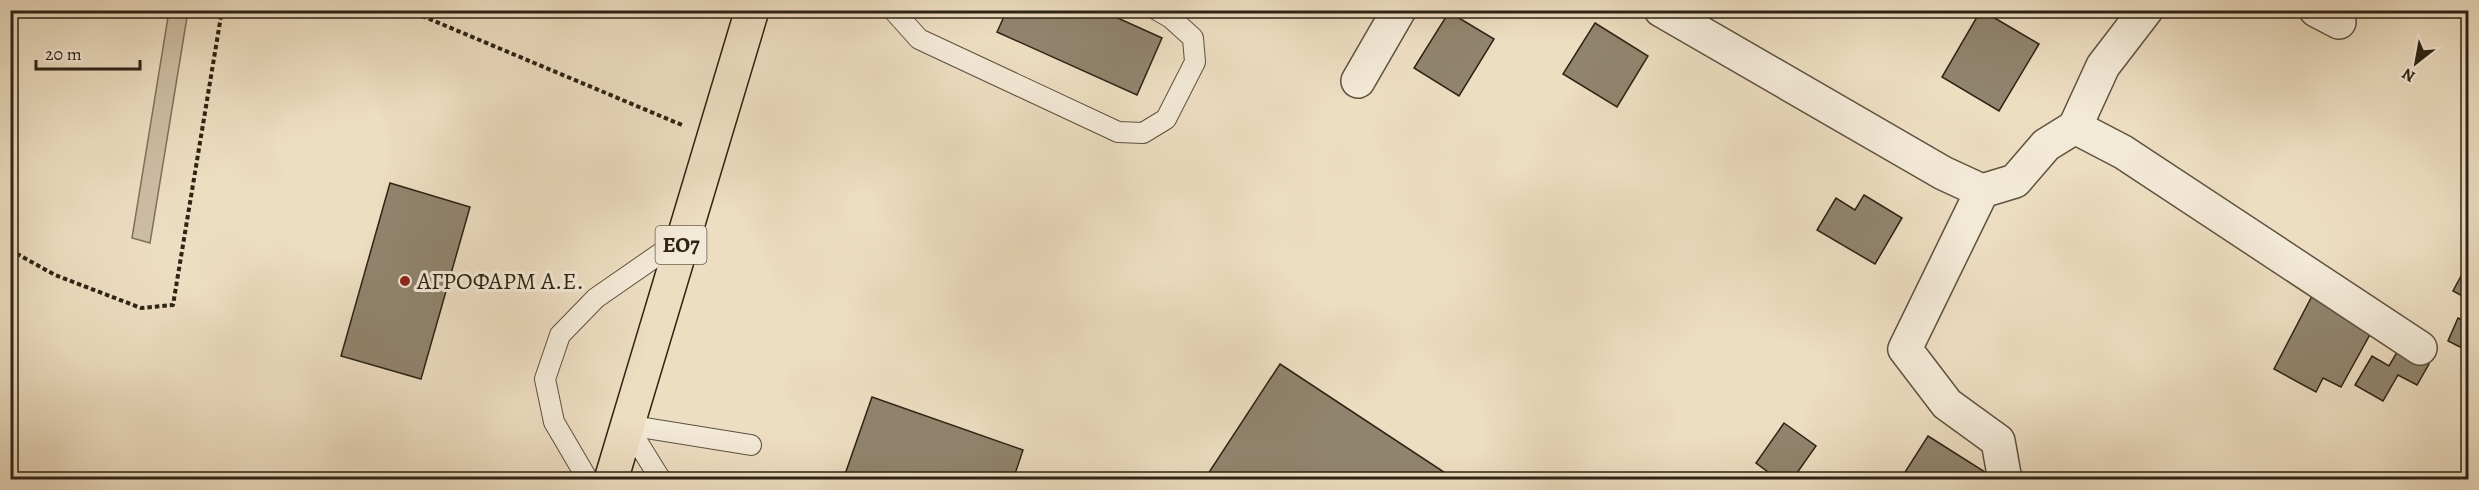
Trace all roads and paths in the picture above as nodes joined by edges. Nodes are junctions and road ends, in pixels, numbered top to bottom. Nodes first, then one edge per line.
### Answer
1 (222, 10) edge
2 (408, 10) edge
3 (752, 10) edge
4 (893, 10) edge
5 (1157, 10) edge
6 (1399, 10) edge
7 (1661, 10) edge
8 (2146, 10) edge
9 (1358, 81) dead end
10 (2075, 127) junction
11 (713, 138) junction
12 (1982, 191) junction
13 (684, 237) junction
14 (10, 250) edge
15 (2420, 348) dead end
16 (627, 424) junction
17 (751, 445) dead end
18 (588, 480) edge
19 (611, 480) edge
20 (661, 480) edge
21 (2005, 480) edge

1 - 14 path
2 - 11 path
3 - 11 main road, ΕΟ7
4 - 5 lane
6 - 9 street
7 - 12 street
8 - 10 street
10 - 12 street
10 - 15 street
11 - 13 main road, ΕΟ7
12 - 21 street
13 - 16 main road, ΕΟ7
13 - 18 lane
16 - 17 lane
16 - 19 main road, ΕΟ7
16 - 20 lane

